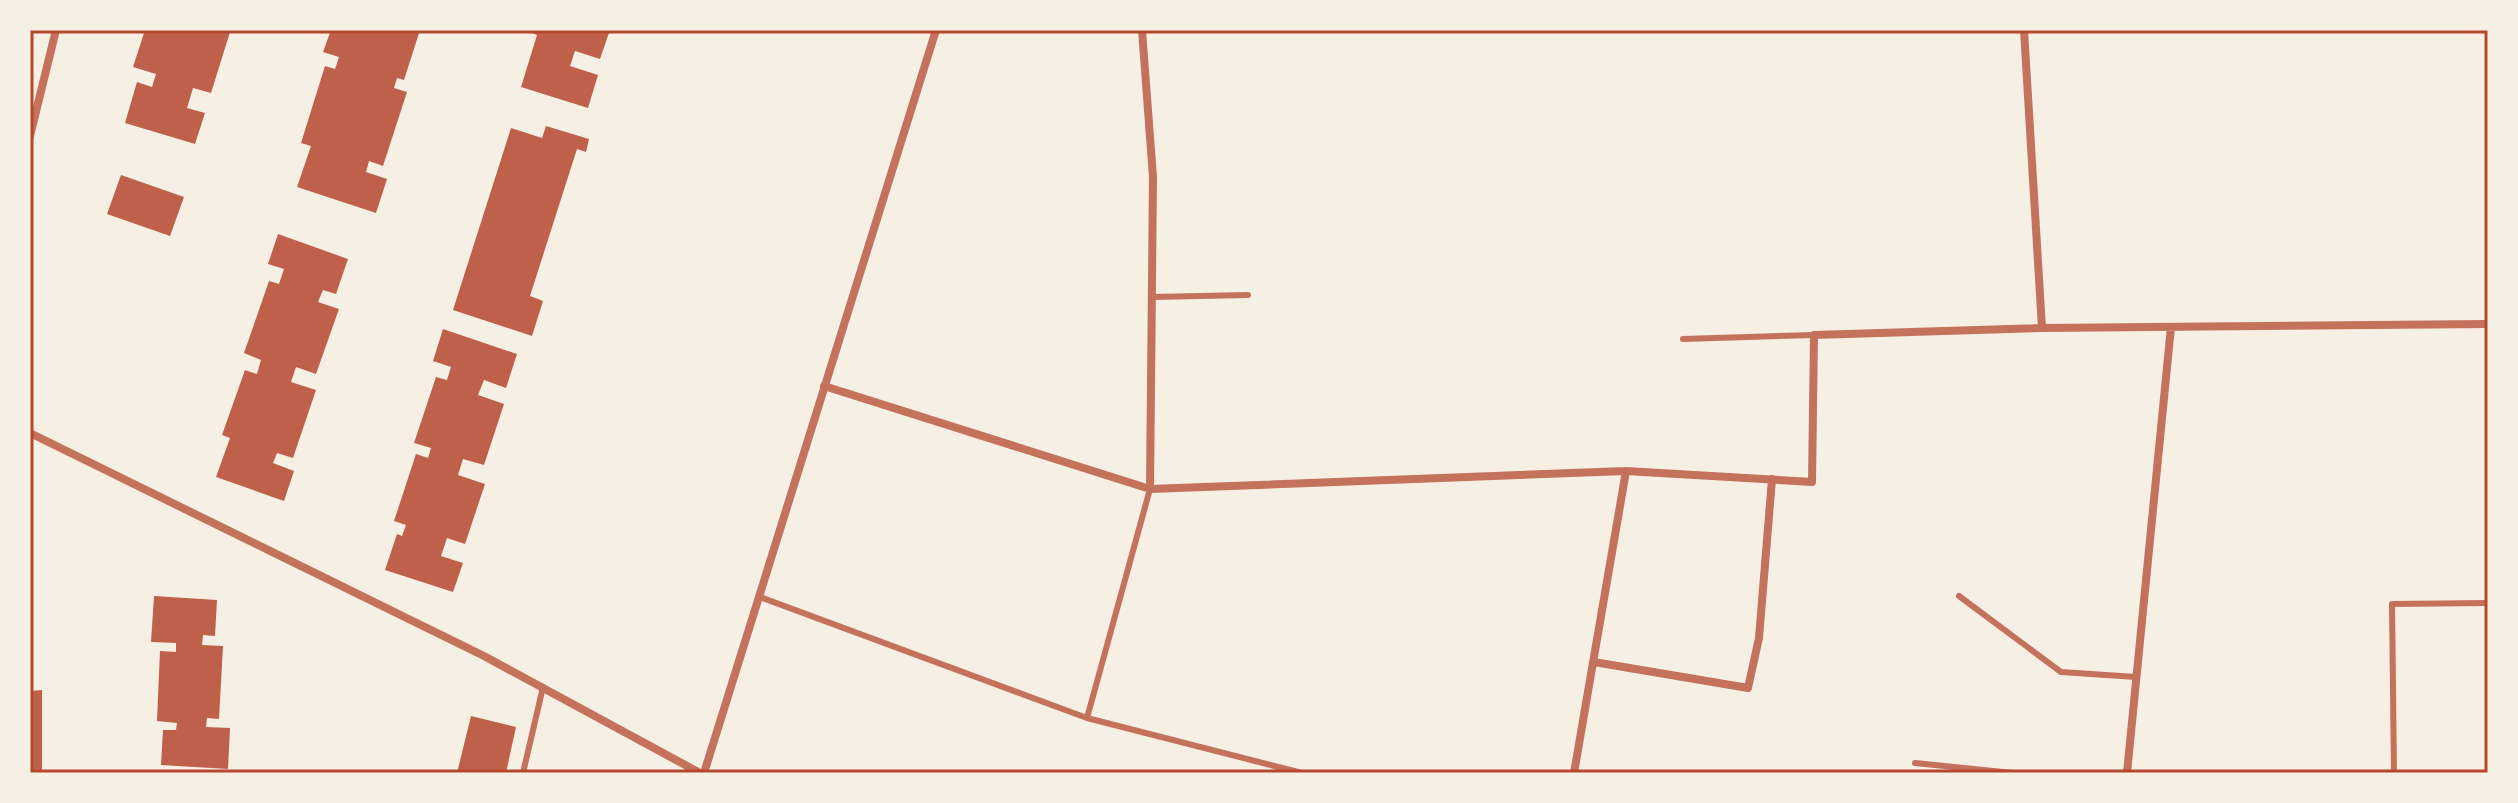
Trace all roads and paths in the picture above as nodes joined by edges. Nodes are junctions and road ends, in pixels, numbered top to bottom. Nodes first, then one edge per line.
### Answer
1 (56, 30) edge
2 (936, 30) edge
3 (1142, 30) edge
4 (2024, 30) edge
5 (30, 136) edge
6 (1248, 295) dead end
7 (1152, 297) junction
8 (2488, 324) edge
9 (2171, 327) junction
10 (2042, 328) junction
11 (1814, 335) junction
12 (1683, 339) dead end
13 (824, 386) junction
14 (30, 433) edge
15 (1626, 471) junction
16 (1772, 479) junction
17 (1150, 489) junction
18 (1959, 596) dead end
19 (760, 597) junction
20 (2488, 603) edge
21 (1594, 662) junction
22 (2136, 677) junction
23 (543, 687) junction
24 (1087, 718) junction
25 (677, 761) junction
26 (1915, 763) dead end
27 (1947, 770) edge
28 (523, 773) edge
29 (674, 773) edge
30 (702, 773) edge
31 (1302, 773) edge
32 (1574, 773) edge
33 (2013, 773) edge
34 (2127, 773) edge
35 (2394, 773) edge

1 - 5 street
2 - 13 street
3 - 7 street
4 - 10 street
6 - 7 lane
7 - 17 street
8 - 9 street
9 - 10 street
9 - 22 street
10 - 11 street
11 - 12 lane
11 - 16 street
13 - 17 street
13 - 19 street
14 - 23 street
15 - 16 street
15 - 17 street
15 - 21 street
16 - 21 street
17 - 24 lane
18 - 22 lane
19 - 24 lane
19 - 30 street
20 - 35 lane
21 - 32 street
22 - 34 street
23 - 25 street
23 - 28 lane
24 - 31 lane
25 - 29 street
25 - 30 street
26 - 27 lane
27 - 33 lane

